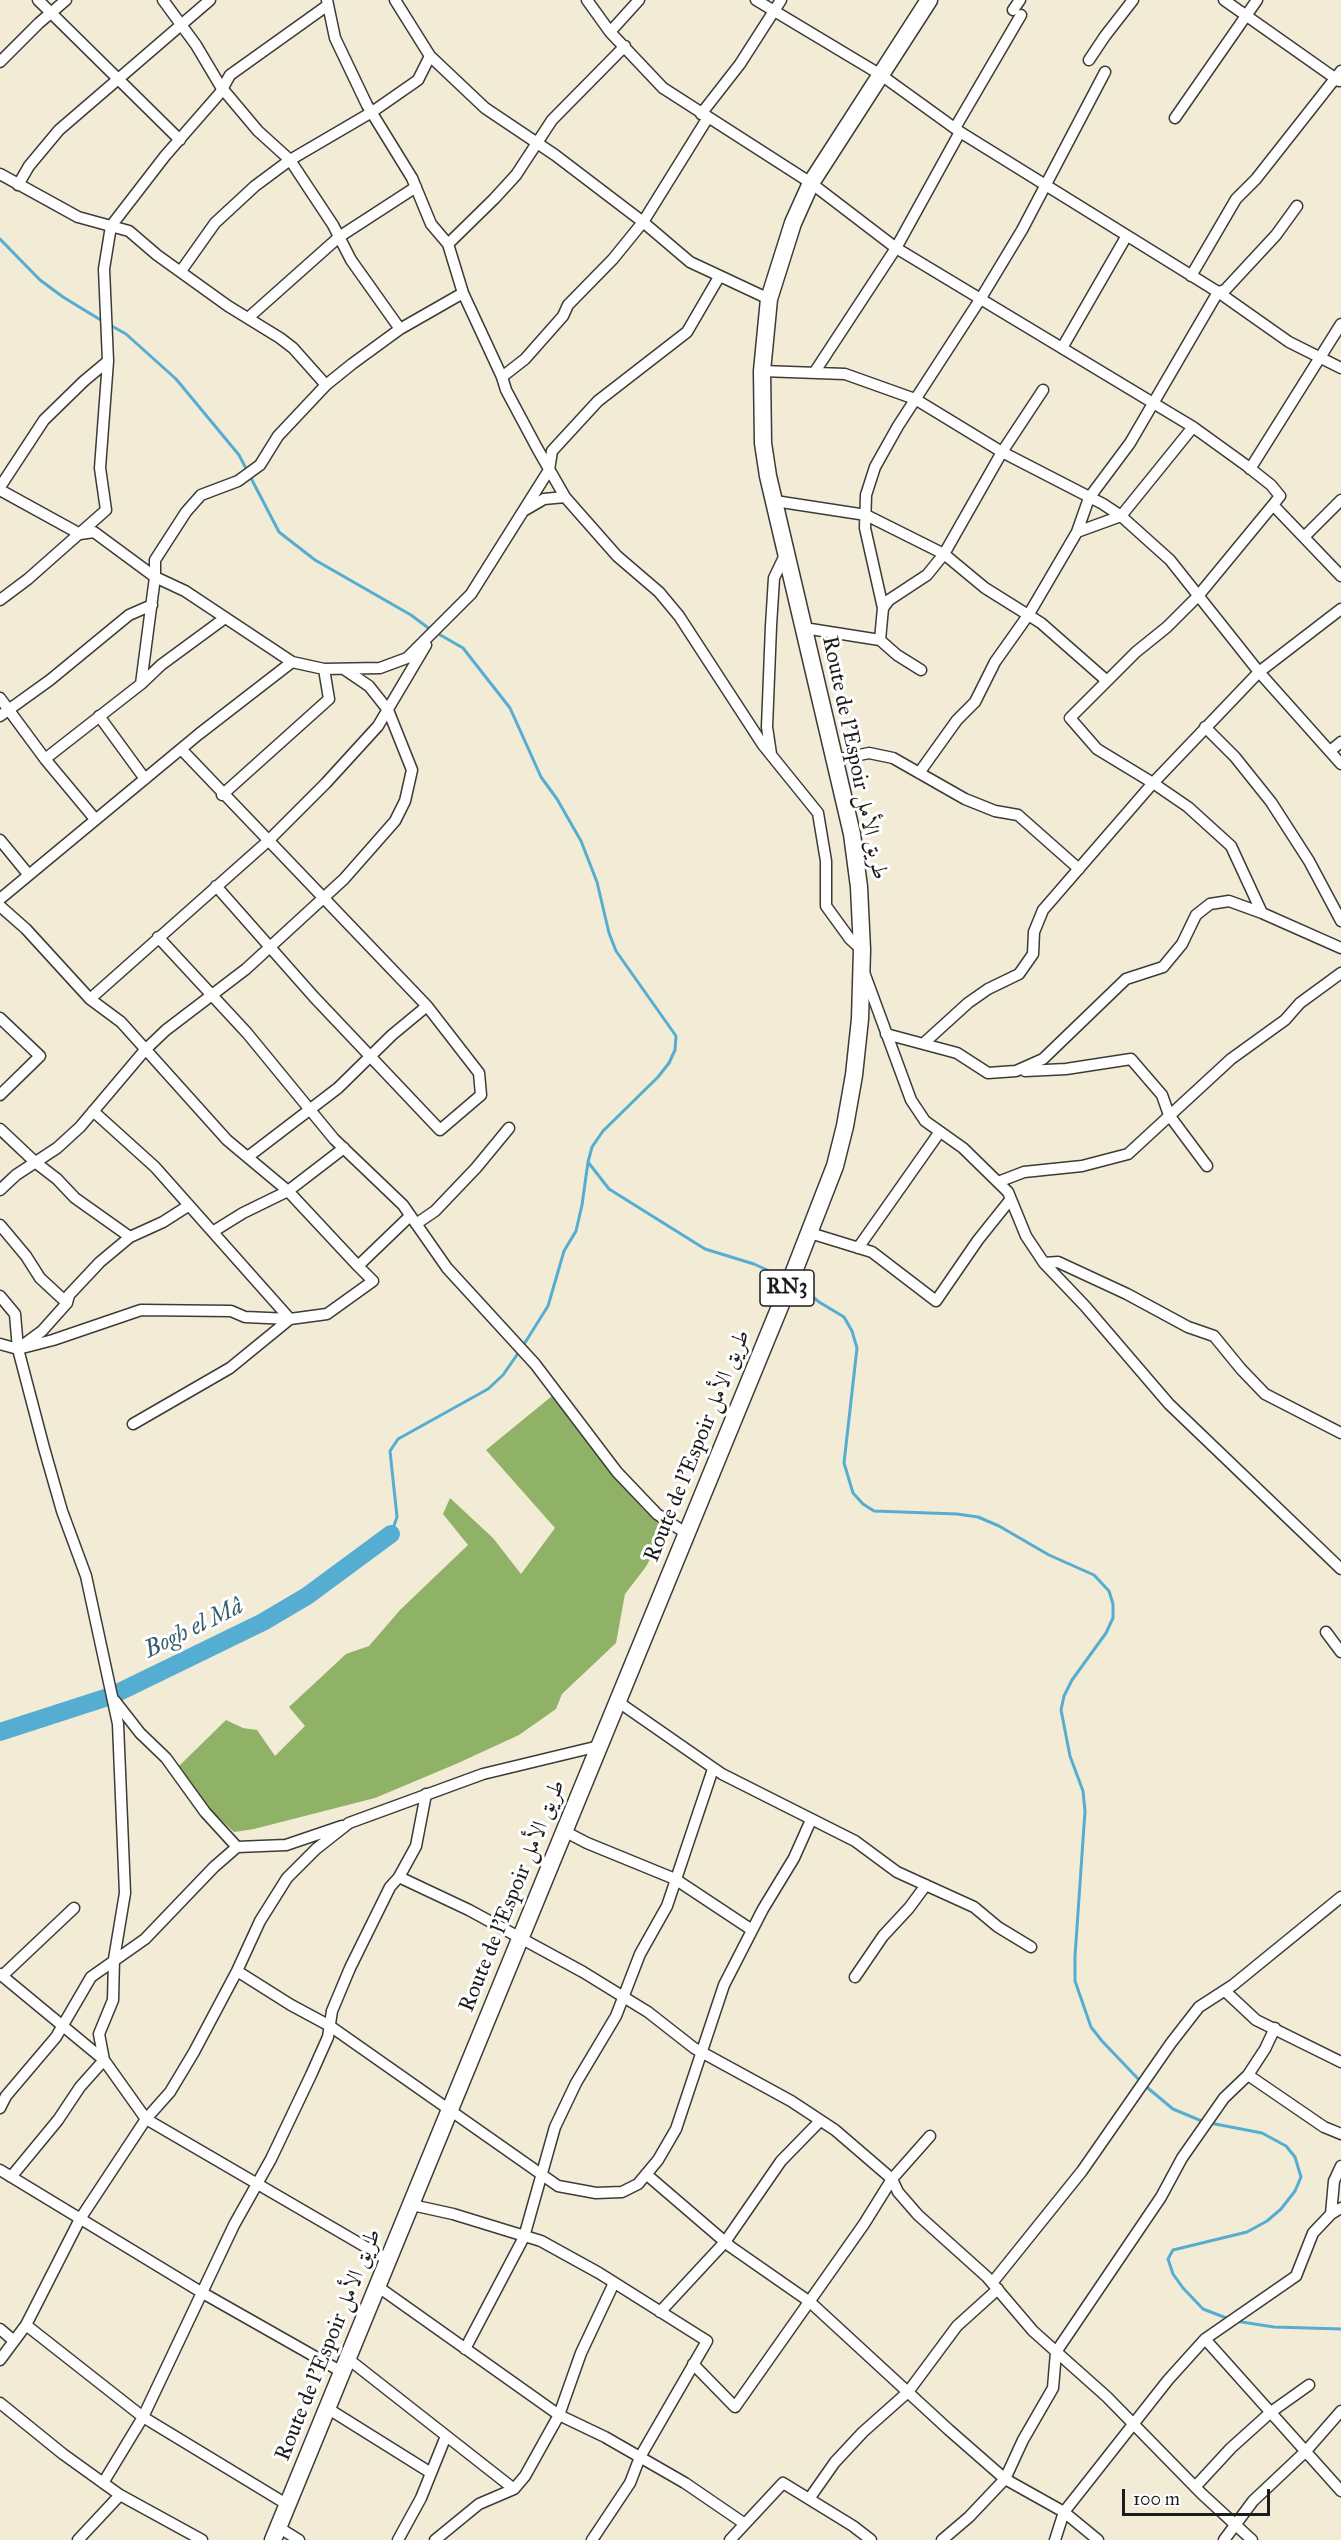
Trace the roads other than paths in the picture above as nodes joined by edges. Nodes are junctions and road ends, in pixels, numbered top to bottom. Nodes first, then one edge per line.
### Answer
1 (38, 0) edge
2 (66, 0) edge
3 (163, 0) edge
4 (210, 0) edge
5 (395, 0) edge
6 (587, 0) edge
7 (639, 0) edge
8 (756, 0) edge
9 (781, 0) edge
10 (929, 0) edge
11 (1020, 0) edge
12 (1133, 0) edge
13 (1224, 0) edge
14 (1257, 0) edge
15 (327, 3) edge
16 (774, 12) junction
17 (51, 13) junction
18 (1246, 16) junction
19 (181, 24) junction
20 (610, 32) junction
21 (625, 46) junction
22 (430, 56) junction
23 (1089, 60) dead end
24 (0, 61) edge
25 (1105, 72) dead end
26 (881, 75) junction
27 (1339, 77) edge
28 (117, 79) junction
29 (221, 87) junction
30 (372, 112) junction
31 (704, 116) junction
32 (1175, 118) dead end
33 (958, 130) junction
34 (180, 140) junction
35 (538, 143) junction
36 (290, 160) junction
37 (0, 174) edge
38 (810, 183) junction
39 (1045, 184) junction
40 (18, 185) junction
41 (416, 187) junction
42 (1298, 206) dead end
43 (643, 222) junction
44 (111, 226) junction
45 (339, 237) junction
46 (1126, 237) junction
47 (448, 244) junction
48 (896, 249) junction
49 (181, 272) junction
50 (1191, 276) junction
51 (719, 277) junction
52 (1218, 292) junction
53 (463, 293) junction
54 (981, 298) junction
55 (769, 299) junction
56 (248, 318) junction
57 (1341, 324) edge
58 (400, 329) junction
59 (1062, 348) junction
60 (1318, 357) junction
61 (108, 361) junction
62 (1341, 368) edge
63 (762, 370) junction
64 (814, 374) junction
65 (502, 377) junction
66 (326, 385) junction
67 (1043, 390) dead end
68 (915, 399) junction
69 (1154, 405) junction
70 (1193, 427) junction
71 (1002, 452) junction
72 (1250, 469) junction
73 (549, 470) junction
74 (0, 488) edge
75 (566, 496) junction
76 (1089, 498) junction
77 (775, 501) junction
78 (1273, 505) junction
79 (1339, 506) edge
80 (525, 510) junction
81 (866, 515) junction
82 (1121, 516) junction
83 (1077, 532) junction
84 (80, 534) junction
85 (1305, 537) junction
86 (786, 553) junction
87 (944, 554) junction
88 (1341, 576) edge
89 (155, 577) junction
90 (1198, 596) junction
91 (0, 600) edge
92 (152, 605) junction
93 (883, 608) junction
94 (1341, 609) edge
95 (1029, 614) junction
96 (225, 618) junction
97 (804, 628) junction
98 (433, 631) junction
99 (880, 640) junction
100 (292, 662) junction
101 (324, 669) junction
102 (344, 669) junction
103 (921, 670) dead end
104 (1258, 672) junction
105 (1107, 681) junction
106 (141, 684) junction
107 (0, 698) edge
108 (9, 709) junction
109 (388, 710) junction
110 (0, 716) edge
111 (99, 716) junction
112 (1205, 727) junction
113 (1341, 742) edge
114 (182, 750) junction
115 (1330, 751) junction
116 (771, 755) junction
117 (45, 759) junction
118 (835, 760) junction
119 (1341, 764) edge
120 (920, 773) junction
121 (145, 779) junction
122 (1153, 783) junction
123 (222, 795) junction
124 (95, 819) junction
125 (0, 840) edge
126 (268, 841) junction
127 (1079, 870) junction
128 (28, 874) junction
129 (216, 886) junction
130 (324, 898) junction
131 (0, 899) edge
132 (0, 906) edge
133 (1262, 913) junction
134 (1341, 921) edge
135 (158, 937) junction
136 (270, 947) junction
137 (1341, 948) edge
138 (862, 958) junction
139 (1341, 973) edge
140 (212, 996) junction
141 (90, 999) junction
142 (427, 1006) junction
143 (0, 1018) edge
144 (886, 1034) junction
145 (924, 1043) junction
146 (145, 1050) junction
147 (372, 1056) junction
148 (1016, 1071) junction
149 (0, 1095) edge
150 (310, 1108) junction
151 (93, 1111) junction
152 (1169, 1114) junction
153 (509, 1128) dead end
154 (0, 1130) edge
155 (939, 1133) junction
156 (344, 1148) junction
157 (249, 1156) junction
158 (35, 1162) junction
159 (1207, 1166) dead end
160 (998, 1182) junction
161 (0, 1190) edge
162 (288, 1191) junction
163 (1010, 1200) junction
164 (188, 1206) junction
165 (413, 1220) junction
166 (0, 1225) edge
167 (214, 1231) junction
168 (810, 1233) junction
169 (130, 1237) junction
170 (858, 1248) junction
171 (1044, 1263) junction
172 (358, 1266) junction
173 (0, 1296) edge
174 (67, 1303) junction
175 (290, 1319) junction
176 (0, 1344) edge
177 (18, 1349) junction
178 (133, 1424) dead end
179 (1341, 1434) edge
180 (687, 1534) junction
181 (1341, 1569) edge
182 (1326, 1632) dead end
183 (1341, 1652) edge
184 (111, 1696) junction
185 (617, 1701) junction
186 (599, 1746) junction
187 (712, 1768) junction
188 (426, 1794) junction
189 (812, 1820) junction
190 (349, 1823) junction
191 (564, 1831) junction
192 (237, 1847) junction
193 (399, 1877) junction
194 (675, 1879) junction
195 (926, 1885) junction
196 (1341, 1897) edge
197 (74, 1908) dead end
198 (752, 1930) junction
199 (520, 1939) junction
200 (1031, 1947) dead end
201 (114, 1959) junction
202 (237, 1971) junction
203 (1, 1975) edge
204 (855, 1977) dead end
205 (1225, 1991) junction
206 (623, 1996) junction
207 (330, 2026) junction
208 (63, 2027) junction
209 (1275, 2028) junction
210 (702, 2052) junction
211 (104, 2060) junction
212 (1341, 2062) edge
213 (1248, 2075) junction
214 (0, 2108) edge
215 (450, 2109) junction
216 (146, 2119) junction
217 (820, 2121) junction
218 (1341, 2134) edge
219 (930, 2136) dead end
220 (1341, 2166) edge
221 (0, 2170) edge
222 (646, 2174) junction
223 (543, 2175) junction
224 (11, 2177) junction
225 (892, 2179) junction
226 (256, 2185) junction
227 (412, 2205) junction
228 (1336, 2211) edge
229 (80, 2219) junction
230 (524, 2237) junction
231 (725, 2242) junction
232 (388, 2260) junction
233 (614, 2283) junction
234 (377, 2286) junction
235 (995, 2286) junction
236 (201, 2292) junction
237 (810, 2302) junction
238 (660, 2312) junction
239 (26, 2325) junction
240 (0, 2329) edge
241 (1205, 2338) junction
242 (14, 2341) junction
243 (465, 2349) junction
244 (1056, 2352) junction
245 (0, 2360) edge
246 (693, 2364) junction
247 (344, 2365) junction
248 (1309, 2385) dead end
249 (908, 2392) junction
250 (0, 2403) edge
251 (327, 2408) junction
252 (1271, 2412) junction
253 (1341, 2412) edge
254 (559, 2415) junction
255 (143, 2417) junction
256 (1134, 2425) junction
257 (446, 2436) junction
258 (1306, 2451) junction
259 (640, 2457) junction
260 (431, 2473) junction
261 (1005, 2479) junction
262 (103, 2483) junction
263 (1195, 2487) junction
264 (514, 2488) junction
265 (1341, 2491) edge
266 (120, 2495) junction
267 (809, 2499) junction
268 (288, 2505) junction
269 (1064, 2512) junction
270 (745, 2524) junction
271 (1236, 2525) junction
272 (276, 2533) edge
273 (78, 2540) edge
274 (202, 2540) edge
275 (299, 2540) edge
276 (398, 2540) edge
277 (435, 2540) edge
278 (592, 2540) edge
279 (730, 2540) edge
280 (871, 2540) edge
281 (942, 2540) edge
282 (1056, 2540) edge
283 (1098, 2540) edge
284 (1224, 2540) edge
285 (1252, 2540) edge

1 - 17 street
2 - 17 street
3 - 19 street
4 - 19 street
5 - 22 street
6 - 20 street
7 - 20 street
8 - 16 street
9 - 16 street
10 - 26 highway, Route de l’Espoir طريق الأمل / RN3
11 - 33 street
12 - 23 street
13 - 18 street
14 - 18 street
15 - 29 street
15 - 30 street
16 - 26 street
16 - 31 street
17 - 24 street
17 - 28 street
18 - 27 street
18 - 32 street
19 - 28 street
19 - 29 street
20 - 21 street
21 - 31 street
21 - 35 street
22 - 30 street
22 - 35 street
25 - 39 street
26 - 33 street
26 - 38 highway, Route de l’Espoir طريق الأمل / RN3
27 - 50 street
28 - 34 street
28 - 40 street
29 - 34 street
29 - 36 street
30 - 36 street
30 - 41 street
31 - 38 street
31 - 43 street
33 - 39 street
33 - 48 street
34 - 44 street
35 - 43 street
35 - 47 street
36 - 45 street
36 - 49 street
37 - 40 street
38 - 48 street
38 - 55 highway, Route de l’Espoir طريق الأمل / RN3
39 - 46 street
39 - 54 street
40 - 44 street
41 - 45 street
41 - 47 street
42 - 52 street
43 - 51 street
43 - 65 street
44 - 49 street
44 - 61 street
45 - 56 street
45 - 58 street
46 - 50 street
46 - 59 street
47 - 53 street
48 - 54 street
48 - 64 street
49 - 56 street
50 - 52 street
51 - 55 street
51 - 73 street
52 - 60 street
52 - 69 street
53 - 58 street
53 - 65 street
54 - 59 street
54 - 68 street
55 - 63 highway, Route de l’Espoir طريق الأمل / RN3
56 - 66 street
57 - 60 street
58 - 66 street
59 - 69 street
60 - 62 street
60 - 72 street
61 - 74 street
61 - 84 street
63 - 64 street
63 - 77 highway, Route de l’Espoir طريق الأمل / RN3
64 - 68 street
65 - 73 street
66 - 89 street
67 - 71 street
68 - 71 street
68 - 81 street
69 - 70 street
69 - 76 street
70 - 72 street
70 - 82 street
71 - 76 street
71 - 87 street
72 - 78 street
73 - 75 street
73 - 80 street
74 - 84 street
75 - 80 street
75 - 116 street
76 - 82 street
76 - 83 street
77 - 81 street
77 - 86 highway, Route de l’Espoir طريق الأمل / RN3
78 - 85 street
78 - 90 street
79 - 85 street
80 - 98 street
81 - 87 street
81 - 93 street
82 - 83 street
82 - 90 street
83 - 95 street
84 - 89 street
84 - 91 street
85 - 88 street
86 - 97 highway, Route de l’Espoir طريق الأمل / RN3
86 - 116 street
87 - 93 street
87 - 95 street
89 - 92 street
89 - 96 street
90 - 104 street
90 - 105 street
92 - 106 street
92 - 108 street
93 - 99 street
94 - 104 street
95 - 105 street
95 - 120 street
96 - 100 street
96 - 106 street
97 - 99 street
97 - 118 highway, Route de l’Espoir طريق الأمل / RN3
98 - 102 street
98 - 109 street
99 - 103 street
100 - 101 street
100 - 114 street
101 - 102 street
101 - 123 street
102 - 109 street
104 - 112 street
104 - 115 street
105 - 122 street
106 - 111 street
107 - 108 street
108 - 110 street
108 - 117 street
109 - 126 street
109 - 130 street
111 - 117 street
111 - 121 street
112 - 122 street
112 - 134 street
113 - 115 street
114 - 121 street
114 - 123 street
115 - 119 street
116 - 138 street
117 - 124 street
118 - 120 street
118 - 138 highway, Route de l’Espoir طريق الأمل / RN3
120 - 127 street
121 - 124 street
122 - 127 street
122 - 133 street
123 - 126 street
124 - 128 street
125 - 128 street
126 - 129 street
126 - 130 street
127 - 145 street
128 - 131 street
129 - 135 street
129 - 136 street
130 - 136 street
130 - 142 street
132 - 141 street
133 - 137 street
133 - 148 street
135 - 140 street
135 - 141 street
136 - 140 street
136 - 147 street
138 - 144 street
138 - 168 highway, Route de l’Espoir طريق الأمل / RN3
139 - 152 street
140 - 146 street
140 - 150 street
141 - 146 street
142 - 147 street
142 - 147 street
143 - 149 street
144 - 145 street
144 - 155 street
145 - 148 street
146 - 151 street
146 - 157 street
147 - 150 street
148 - 152 street
150 - 156 street
150 - 157 street
151 - 158 street
151 - 164 street
152 - 159 street
152 - 160 street
153 - 165 street
154 - 158 street
155 - 160 street
155 - 170 street
156 - 162 street
156 - 165 street
157 - 162 street
158 - 161 street
158 - 169 street
160 - 163 street
162 - 167 street
162 - 172 street
163 - 170 street
163 - 171 street
164 - 167 street
164 - 169 street
165 - 172 street
165 - 180 street
166 - 174 street
167 - 175 street
168 - 170 street
168 - 180 highway, Route de l’Espoir طريق الأمل / RN3
169 - 174 street
171 - 179 street
171 - 181 street
172 - 175 street
173 - 177 street
174 - 177 street
175 - 177 street
175 - 178 street
176 - 177 street
177 - 184 street
180 - 185 highway, Route de l’Espoir طريق الأمل / RN3
182 - 183 street
184 - 192 street
184 - 201 street
185 - 186 highway, Route de l’Espoir طريق الأمل / RN3
185 - 187 street
186 - 188 street
186 - 191 highway, Route de l’Espoir طريق الأمل / RN3
187 - 189 street
187 - 194 street
188 - 190 street
188 - 193 street
189 - 195 street
189 - 198 street
190 - 192 street
190 - 202 street
191 - 194 street
191 - 199 highway, Route de l’Espoir طريق الأمل / RN3
192 - 201 street
193 - 199 street
193 - 207 street
194 - 198 street
194 - 206 street
195 - 200 street
195 - 204 street
196 - 205 street
197 - 203 street
198 - 210 street
199 - 206 street
199 - 215 highway, Route de l’Espoir طريق الأمل / RN3
201 - 208 street
201 - 211 street
202 - 207 street
202 - 216 street
203 - 208 street
205 - 209 street
205 - 235 street
206 - 210 street
206 - 223 street
207 - 215 street
207 - 226 street
208 - 211 street
208 - 214 street
209 - 212 street
209 - 213 street
210 - 217 street
210 - 222 street
211 - 216 street
211 - 224 street
213 - 218 street
213 - 244 street
215 - 223 street
215 - 227 highway, Route de l’Espoir طريق الأمل / RN3
216 - 226 street
216 - 229 street
217 - 225 street
217 - 231 street
219 - 225 street
220 - 228 street
221 - 224 street
222 - 223 street
222 - 231 street
223 - 230 street
224 - 229 street
225 - 235 street
225 - 237 street
226 - 232 street
226 - 236 street
227 - 230 street
227 - 232 highway, Route de l’Espoir طريق الأمل / RN3
228 - 241 street
229 - 236 street
229 - 239 street
230 - 233 street
230 - 243 street
231 - 237 street
231 - 238 street
232 - 234 highway, Route de l’Espoir طريق الأمل / RN3
233 - 238 street
233 - 254 street
234 - 243 street
234 - 247 highway, Route de l’Espoir طريق الأمل / RN3
235 - 244 street
235 - 249 street
236 - 247 street
236 - 255 street
237 - 246 street
237 - 249 street
238 - 246 street
239 - 242 street
239 - 255 street
240 - 242 street
241 - 252 street
241 - 256 street
242 - 245 street
243 - 254 street
244 - 256 street
244 - 261 street
246 - 259 street
247 - 251 highway, Route de l’Espoir طريق الأمل / RN3
247 - 257 street
248 - 252 street
249 - 261 street
249 - 267 street
250 - 262 street
251 - 260 street
251 - 268 highway, Route de l’Espoir طريق الأمل / RN3
252 - 258 street
252 - 263 street
253 - 258 street
254 - 259 street
254 - 264 street
255 - 262 street
255 - 268 street
256 - 263 street
256 - 269 street
257 - 260 street
257 - 264 street
258 - 265 street
258 - 271 street
259 - 270 street
259 - 278 street
260 - 276 street
261 - 269 street
261 - 281 street
262 - 266 street
263 - 271 street
264 - 277 street
266 - 273 street
266 - 274 street
267 - 270 street
267 - 280 street
268 - 272 highway, Route de l’Espoir طريق الأمل / RN3
269 - 282 street
269 - 283 street
270 - 279 street
271 - 284 street
271 - 285 street
272 - 275 street

